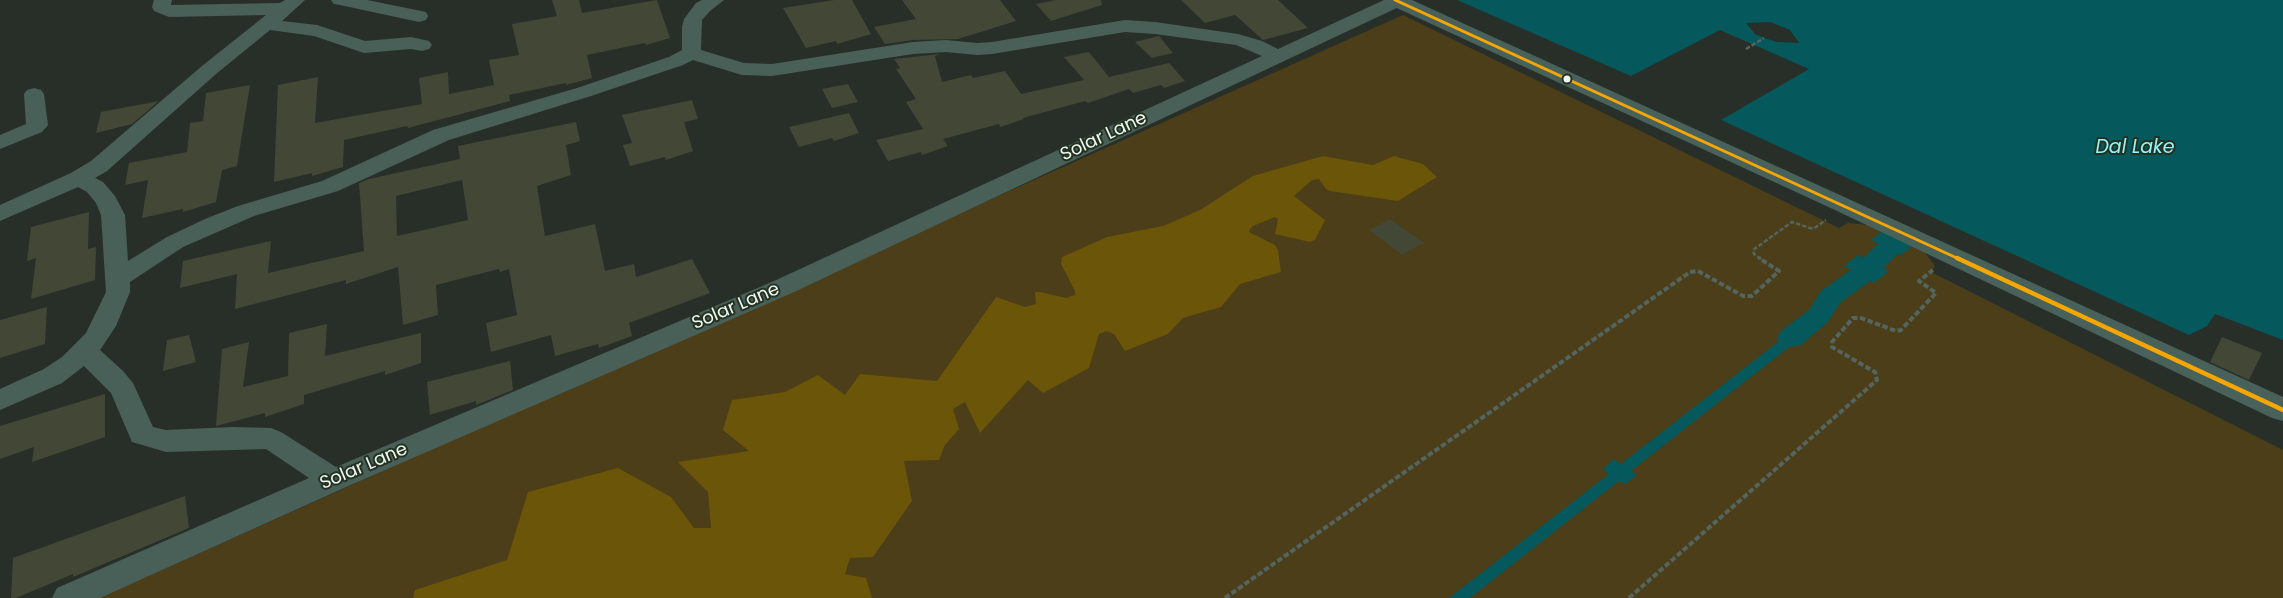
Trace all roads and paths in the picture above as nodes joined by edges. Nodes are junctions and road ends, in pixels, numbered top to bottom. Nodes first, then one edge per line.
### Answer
1 (163, 0) edge
2 (340, 0) edge
3 (714, 0) edge
4 (1396, 1) edge
5 (289, 4) edge
6 (419, 16) dead end
7 (264, 24) junction
8 (1764, 38) dead end
9 (422, 45) dead end
10 (1746, 48) dead end
11 (691, 53) junction
12 (1276, 56) junction
13 (34, 94) dead end
14 (0, 143) edge
15 (79, 178) junction
16 (1844, 205) junction
17 (0, 214) edge
18 (1951, 256) junction
19 (118, 278) junction
20 (84, 351) junction
21 (0, 400) edge
22 (2283, 410) edge
23 (334, 480) junction
24 (68, 598) edge
25 (1225, 598) edge
26 (1629, 598) edge

1 - 5 street
2 - 6 street
3 - 11 street
4 - 12 street, Solar Lane
4 - 16 main road
5 - 7 street
7 - 9 street
7 - 15 street
8 - 10 path
11 - 12 street
11 - 19 street
12 - 23 street, Solar Lane
13 - 14 street
15 - 17 street
15 - 19 street
16 - 18 main road
16 - 25 path
18 - 22 main road
18 - 26 path
19 - 20 street
20 - 21 street
20 - 23 street
23 - 24 street, Solar Lane

